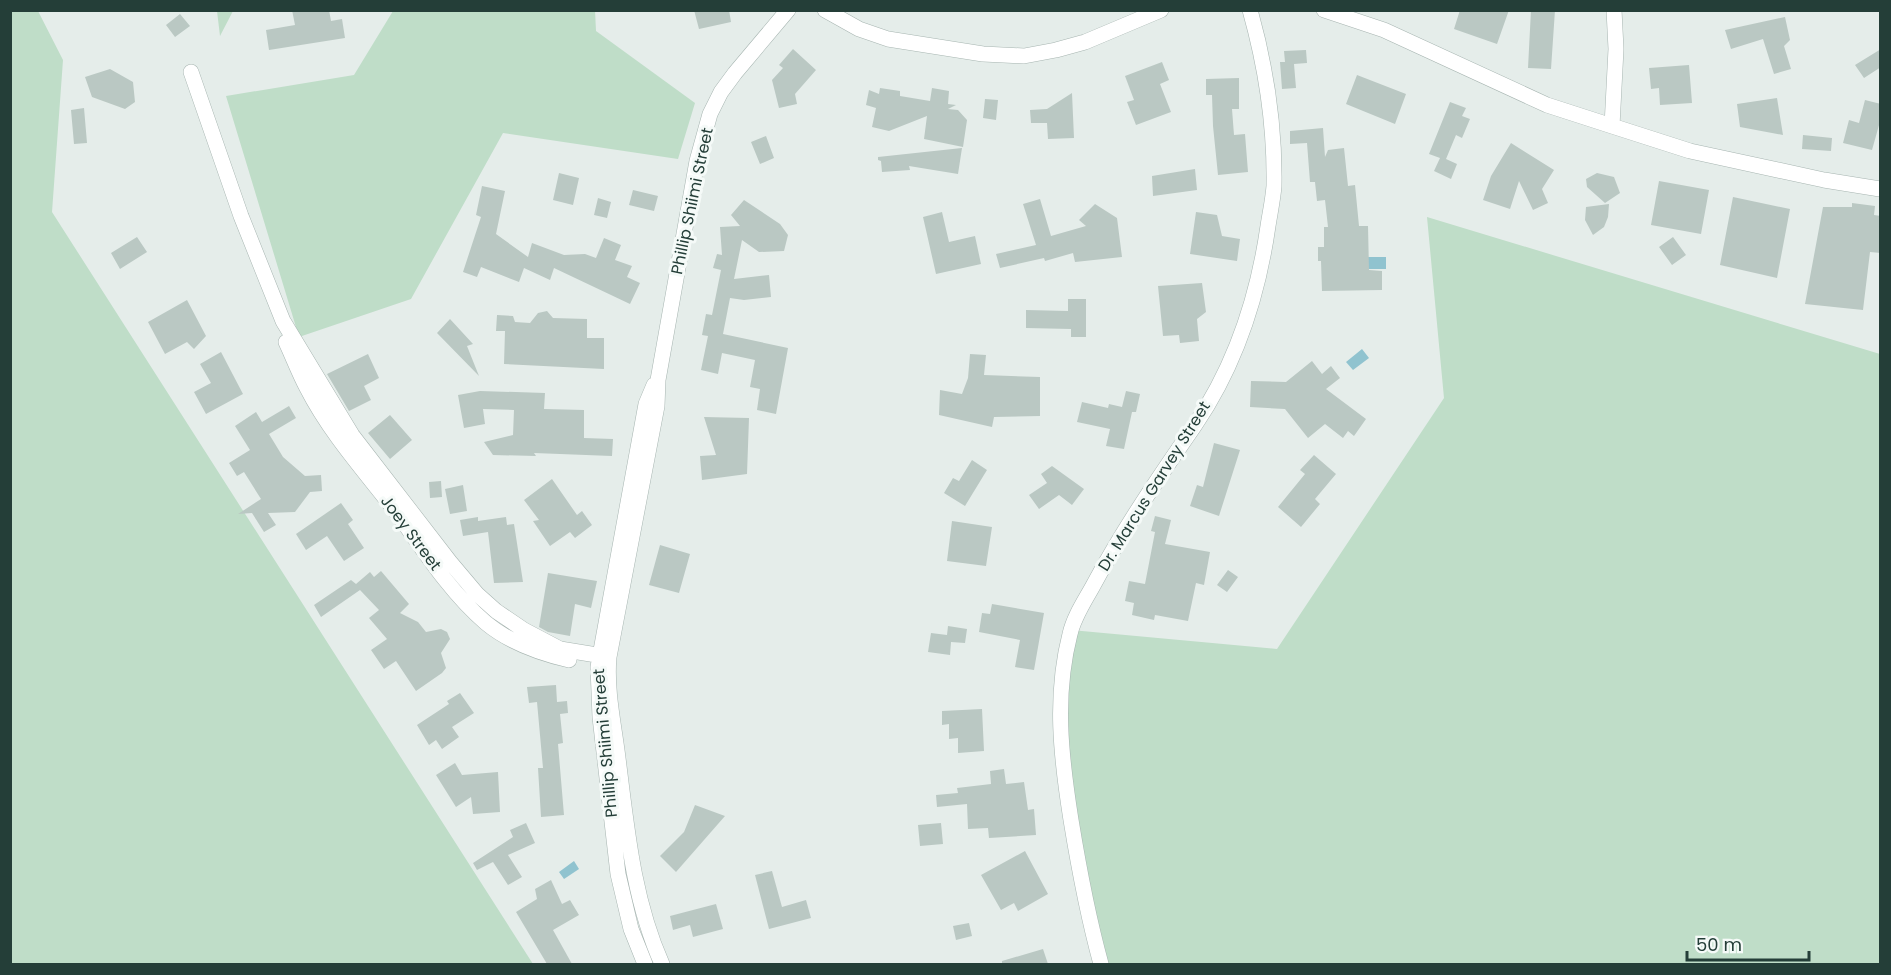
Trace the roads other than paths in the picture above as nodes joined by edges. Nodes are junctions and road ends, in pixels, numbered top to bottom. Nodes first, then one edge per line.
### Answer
1 (788, 10) edge
2 (825, 10) edge
3 (1161, 10) edge
4 (1250, 10) edge
5 (1324, 10) edge
6 (1614, 10) edge
7 (191, 72) dead end
8 (1612, 126) junction
9 (1881, 189) edge
10 (603, 663) junction
11 (645, 964) edge
12 (662, 964) edge
13 (1101, 964) edge

1 - 10 street, Phillip Shiimi Street
2 - 3 street
4 - 13 street, Dr. Marcus Garvey Street
5 - 8 street
6 - 8 street
7 - 10 street, Joey Street
8 - 9 street
10 - 11 street, Phillip Shiimi Street
10 - 12 street, Phillip Shiimi Street

